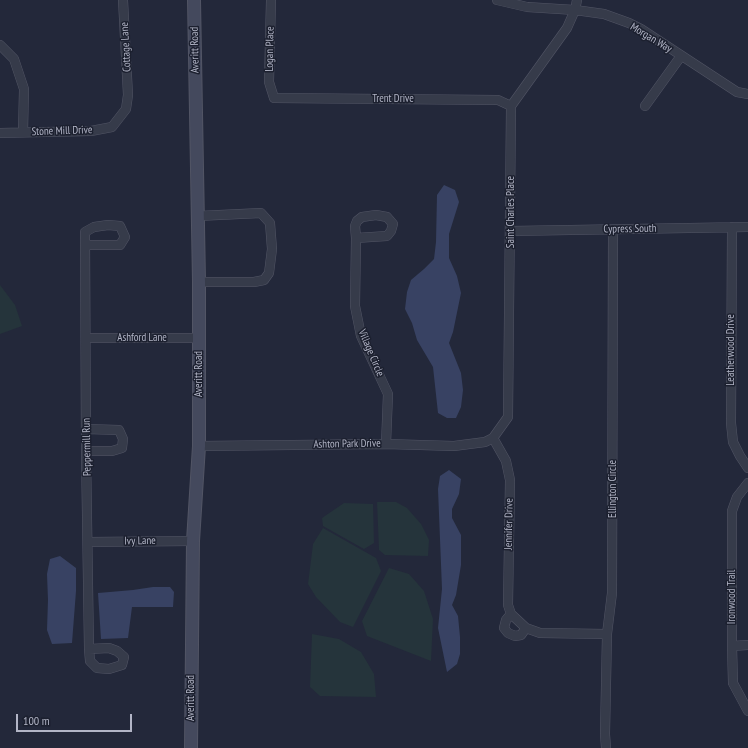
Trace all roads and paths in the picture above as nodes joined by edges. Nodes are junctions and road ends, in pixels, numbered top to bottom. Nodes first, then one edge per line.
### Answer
1 (123, 0) edge
2 (194, 0) edge
3 (271, 0) edge
4 (497, 0) edge
5 (577, 0) edge
6 (575, 10) junction
7 (0, 45) edge
8 (681, 56) junction
9 (748, 94) edge
10 (128, 95) joint
11 (274, 98) joint
12 (512, 106) junction
13 (646, 106) dead end
14 (23, 132) junction
15 (0, 133) edge
16 (198, 216) junction
17 (732, 227) junction
18 (748, 227) edge
19 (613, 230) junction
20 (511, 231) junction
21 (356, 238) dead end
22 (85, 245) dead end
23 (200, 282) junction
24 (86, 338) junction
25 (199, 338) junction
26 (86, 428) junction
27 (493, 438) junction
28 (386, 444) junction
29 (199, 446) junction
30 (86, 451) junction
31 (748, 468) edge
32 (748, 483) edge
33 (193, 541) junction
34 (88, 542) junction
35 (511, 614) junction
36 (526, 628) junction
37 (608, 634) junction
38 (748, 645) edge
39 (732, 646) junction
40 (90, 649) dead end
41 (748, 711) edge
42 (191, 748) edge
43 (606, 748) edge

1 - 10 street, Cottage Lane
2 - 16 street, Averitt Road
3 - 11 street, Logan Place
4 - 6 street, Morgan Way
5 - 6 street
6 - 8 street, Morgan Way
6 - 12 street
7 - 14 street
8 - 9 street, Morgan Way
8 - 13 street
10 - 14 street, Stone Mill Drive
11 - 12 street, Trent Drive
12 - 20 street, Saint Charles Place
14 - 15 street, Stone Mill Drive
16 - 23 street, Averitt Road
16 - 23 street
17 - 18 street, Cypress South
17 - 19 street, Cypress South
17 - 31 street, Leatherwood Drive
19 - 20 street, Cypress South
19 - 37 street, Ellington Circle
20 - 27 street, Saint Charles Place
21 - 28 street, Village Circle
22 - 24 street, Peppermill Run
23 - 25 street, Averitt Road
24 - 25 street, Ashford Lane
24 - 26 street, Peppermill Run
25 - 29 street, Averitt Road
26 - 30 street, Peppermill Run
26 - 30 street
27 - 28 street, Ashton Park Drive
27 - 35 street, Jennifer Drive
28 - 29 street, Ashton Park Drive
29 - 33 street, Averitt Road
30 - 34 street, Peppermill Run
32 - 39 street, Ironwood Trail
33 - 34 street, Ivy Lane
33 - 42 street, Averitt Road
34 - 40 street, Peppermill Run
35 - 36 street
35 - 36 street, Jennifer Drive
36 - 37 street
37 - 43 street, Ellington Circle
38 - 39 street
39 - 41 street, Ironwood Trail

